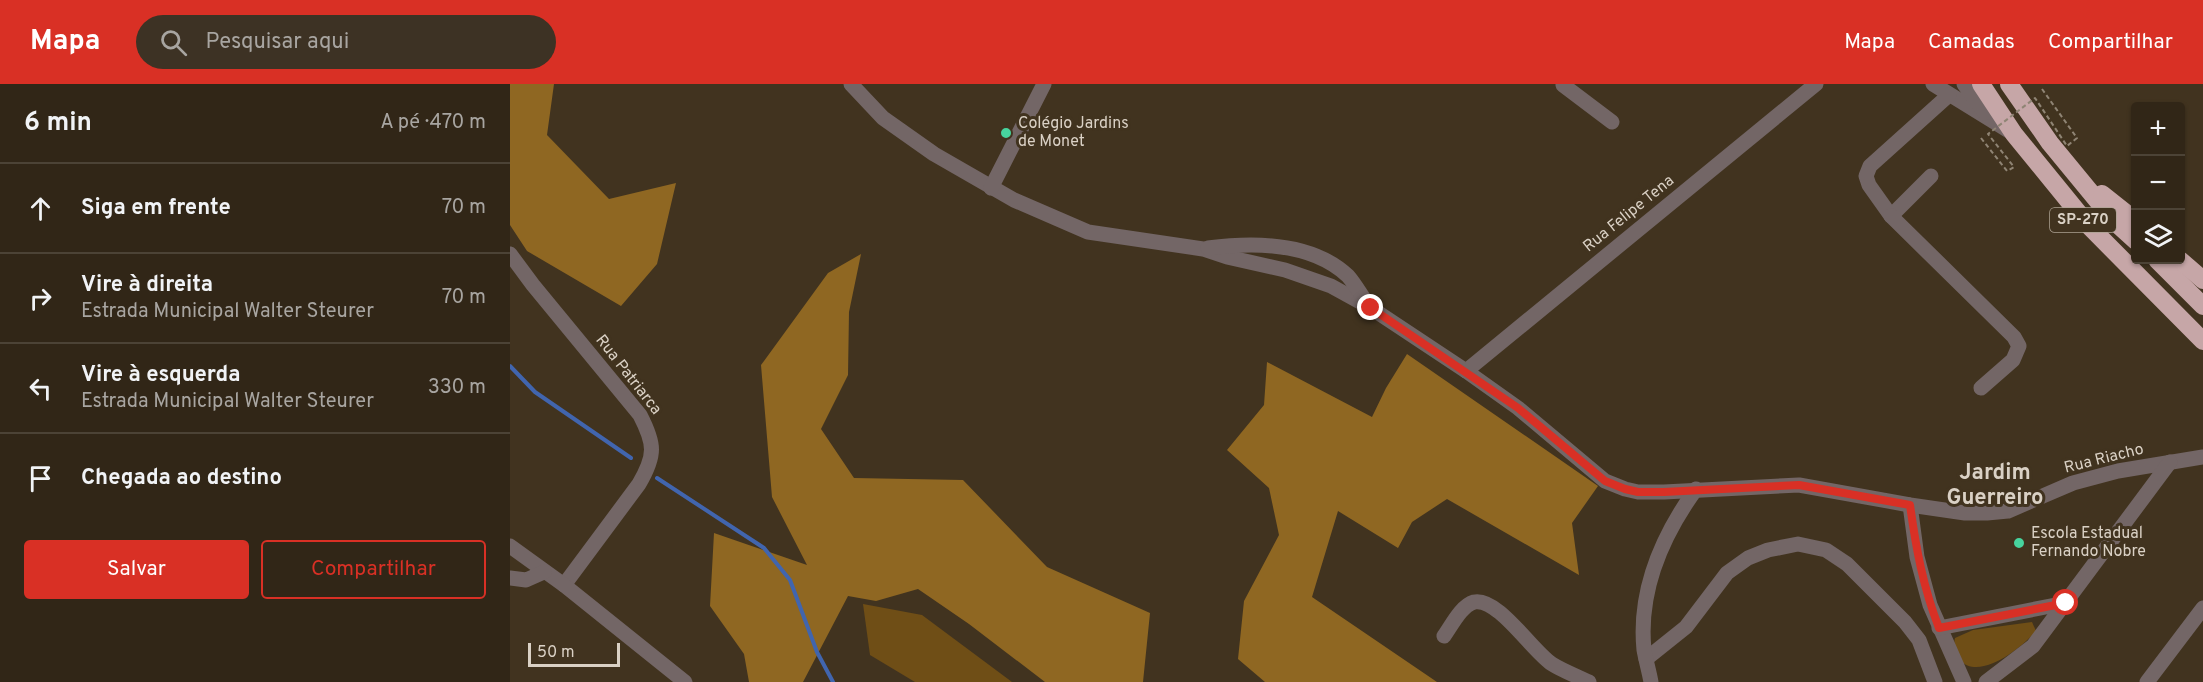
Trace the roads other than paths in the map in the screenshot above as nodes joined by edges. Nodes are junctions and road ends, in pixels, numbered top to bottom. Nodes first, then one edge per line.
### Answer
1 (851, 84) edge
2 (1044, 84) edge
3 (1816, 84) edge
4 (1964, 84) edge
5 (1980, 84) edge
6 (2009, 84) edge
7 (1563, 85) edge
8 (1940, 88) edge
9 (1990, 120) junction
10 (1612, 122) dead end
11 (2014, 134) junction
12 (2074, 173) junction
13 (1931, 176) dead end
14 (992, 188) junction
15 (1891, 216) junction
16 (2131, 217) edge
17 (2131, 236) edge
18 (1203, 249) junction
19 (510, 254) edge
20 (2185, 255) edge
21 (2161, 264) edge
22 (2185, 264) edge
23 (2203, 279) edge
24 (2203, 306) edge
25 (1371, 308) junction
26 (2203, 341) edge
27 (1466, 371) junction
28 (1981, 388) dead end
29 (2203, 457) edge
30 (2170, 462) junction
31 (1696, 489) junction
32 (1910, 505) junction
33 (510, 546) edge
34 (544, 572) junction
35 (510, 578) edge
36 (564, 585) junction
37 (2066, 603) junction
38 (2203, 608) edge
39 (1939, 628) junction
40 (1444, 636) dead end
41 (1646, 659) junction
42 (685, 682) edge
43 (1589, 682) edge
44 (1651, 682) edge
45 (1935, 682) edge
46 (1964, 682) edge
47 (1986, 682) edge
48 (2146, 682) edge

1 - 14 street
2 - 14 street
3 - 27 street, Rua Felipe Tena
4 - 9 street
5 - 11 highway, SP-270
6 - 12 highway, SP-270
7 - 10 street
8 - 9 street
8 - 15 street
9 - 11 street
11 - 26 highway, SP-270
12 - 16 highway
12 - 17 highway, SP-270
13 - 15 street
14 - 18 street
15 - 28 street
18 - 25 street, Rua Riacho
18 - 25 street
19 - 36 street, Rua Patriarca
20 - 23 street
21 - 24 highway
22 - 23 highway
25 - 27 street, Rua Riacho
27 - 31 street, Rua Riacho
29 - 30 street, Rua Riacho
30 - 32 street, Rua Riacho
30 - 37 street
31 - 32 street, Rua Riacho
31 - 41 street
32 - 39 street
33 - 34 street
34 - 35 street
34 - 36 street
36 - 42 street
37 - 39 street
37 - 47 street
38 - 48 street
39 - 46 street
40 - 43 street
41 - 44 street
41 - 45 street

